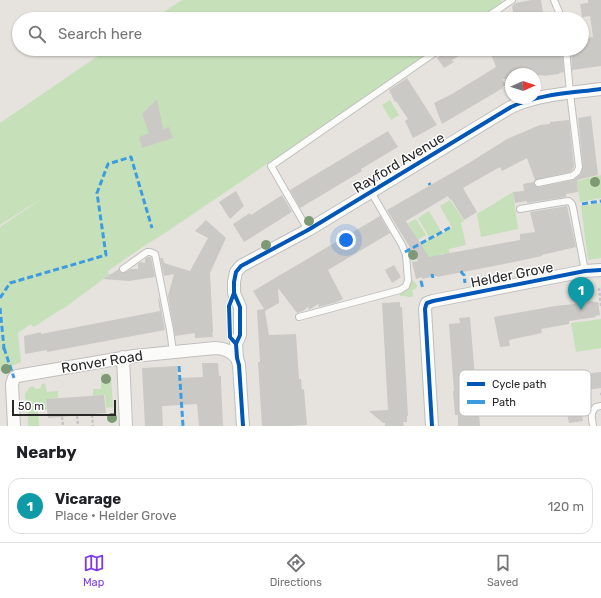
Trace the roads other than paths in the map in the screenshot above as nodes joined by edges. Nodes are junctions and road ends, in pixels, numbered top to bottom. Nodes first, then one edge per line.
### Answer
1 (512, 0) edge
2 (554, 0) edge
3 (494, 12) edge
4 (559, 12) edge
5 (430, 56) edge
6 (567, 56) edge
7 (601, 89) edge
8 (570, 93) junction
9 (538, 184) dead end
10 (371, 192) junction
11 (520, 209) dead end
12 (308, 230) junction
13 (123, 269) dead end
14 (601, 270) edge
15 (585, 271) junction
16 (299, 317) dead end
17 (173, 352) junction
18 (123, 358) junction
19 (237, 358) junction
20 (601, 406) edge
21 (14, 426) edge
22 (126, 426) edge
23 (243, 426) edge
24 (432, 426) edge
25 (593, 426) edge

1 - 3 lane
2 - 4 lane
5 - 12 lane
6 - 8 lane
7 - 8 street, Rayford Avenue
8 - 9 lane
8 - 10 street, Rayford Avenue
10 - 12 street, Rayford Avenue
10 - 16 lane
11 - 15 lane
12 - 19 street, Rayford Avenue
13 - 17 lane
14 - 15 street, Helder Grove
15 - 24 street, Helder Grove
17 - 18 street, Ronver Road
17 - 19 street, Ronver Road
18 - 21 street, Ronver Road
18 - 22 street
19 - 23 street, Rayford Avenue
20 - 25 lane

